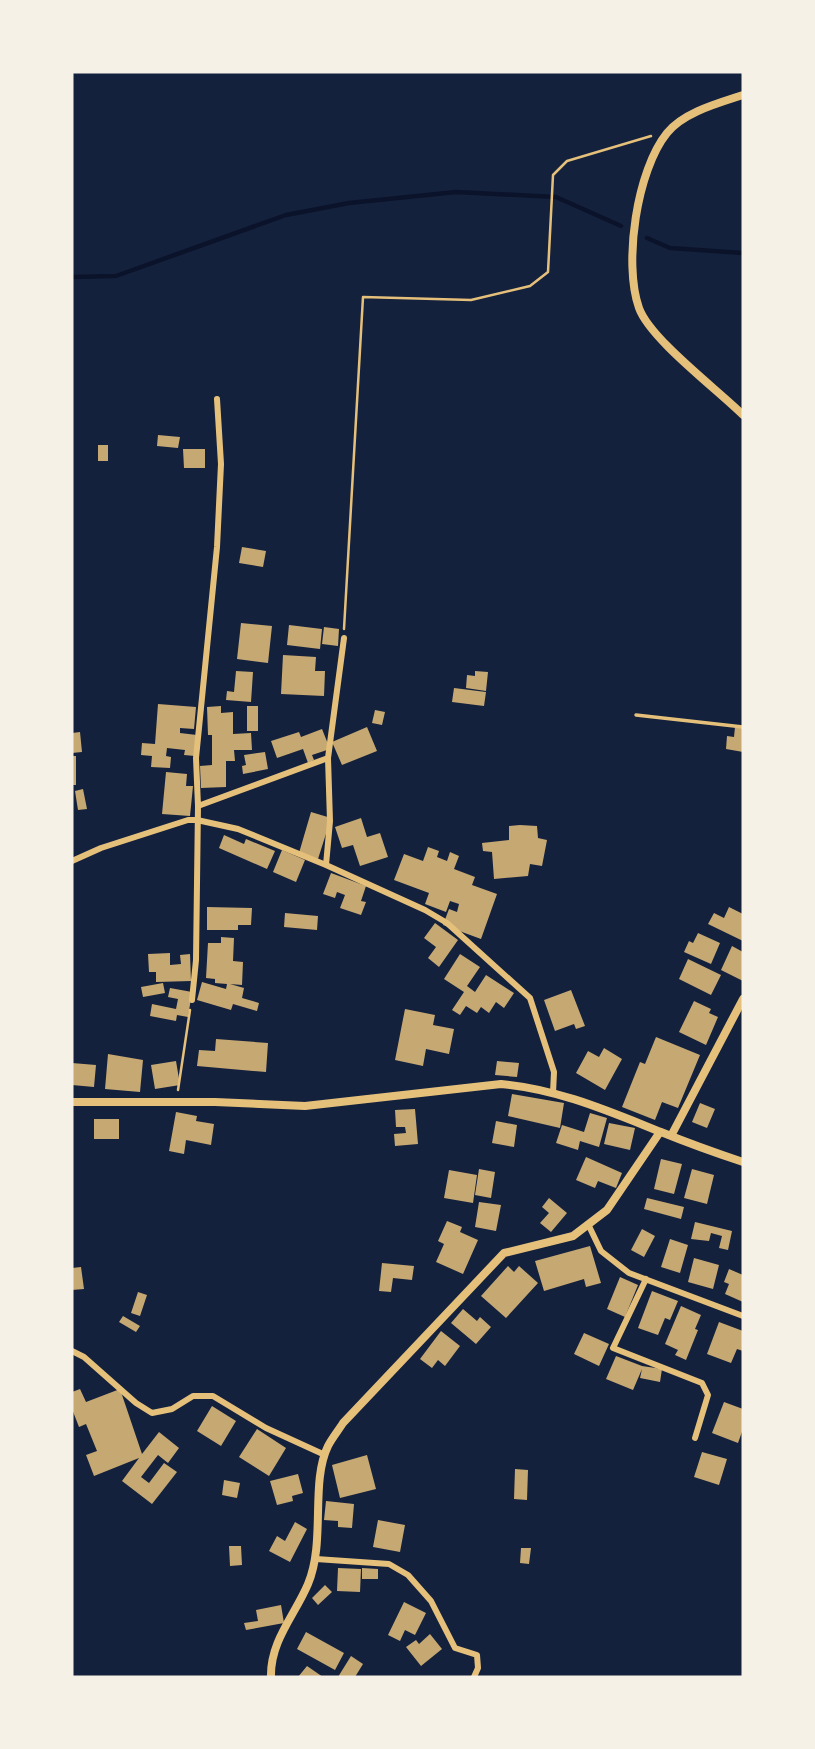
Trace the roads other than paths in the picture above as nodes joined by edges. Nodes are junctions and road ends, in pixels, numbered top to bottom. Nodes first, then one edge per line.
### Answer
1 (743, 95) edge
2 (217, 399) dead end
3 (743, 415) edge
4 (344, 638) road end
5 (636, 715) dead end
6 (743, 727) edge
7 (328, 758) junction
8 (198, 806) junction
9 (197, 820) junction
10 (72, 861) edge
11 (326, 864) junction
12 (743, 999) edge
13 (192, 1000) road end
14 (553, 1093) junction
15 (72, 1102) edge
16 (660, 1132) junction
17 (671, 1136) junction
18 (743, 1162) edge
19 (589, 1224) junction
20 (646, 1279) junction
21 (743, 1316) edge
22 (72, 1351) edge
23 (695, 1438) dead end
24 (325, 1455) junction
25 (316, 1559) junction
26 (271, 1677) edge
27 (474, 1677) edge

1 - 3 street
2 - 8 street
4 - 7 street
5 - 6 lane
7 - 8 street
7 - 11 street
8 - 9 street
9 - 10 street
9 - 11 street
9 - 13 street
11 - 14 street
12 - 17 street
14 - 15 street
14 - 16 street
16 - 17 street
16 - 19 street
17 - 18 street
19 - 20 street
19 - 24 street
20 - 21 street
20 - 23 street
22 - 24 street
24 - 25 street
25 - 26 street
25 - 27 street

